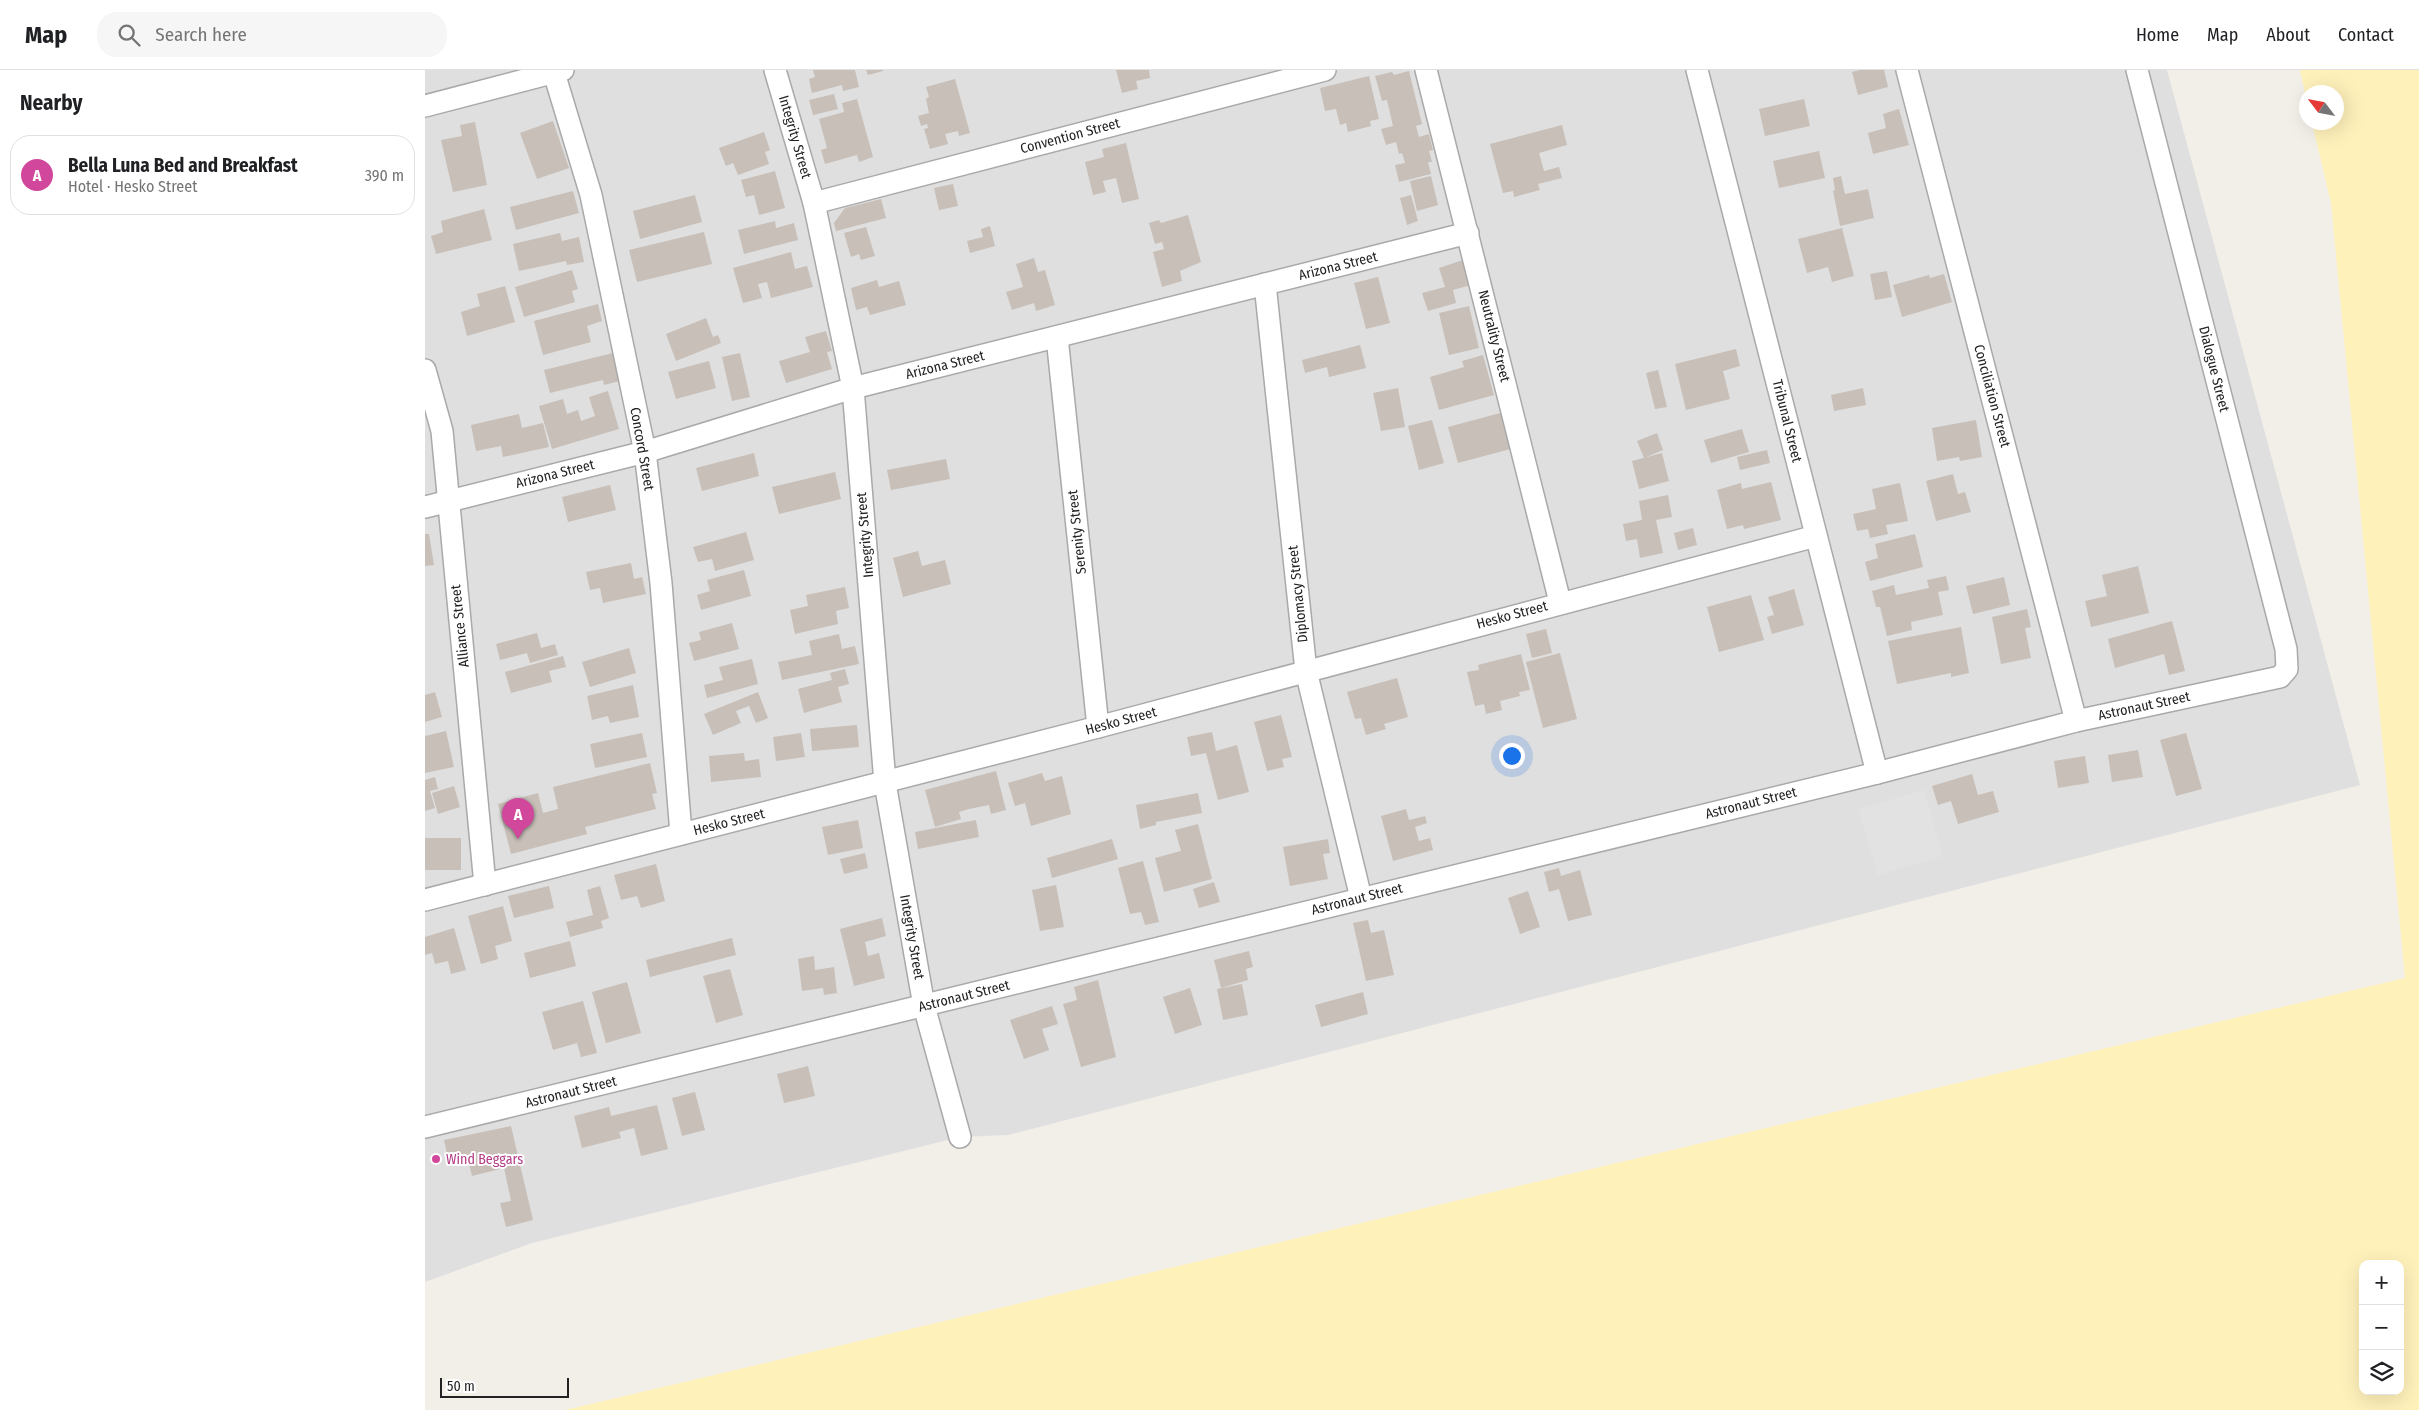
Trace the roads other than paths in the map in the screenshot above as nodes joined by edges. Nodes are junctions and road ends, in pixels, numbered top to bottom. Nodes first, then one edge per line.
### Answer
1 (775, 70) edge
2 (1325, 70) edge
3 (1426, 70) edge
4 (1697, 70) edge
5 (1907, 70) edge
6 (2137, 70) edge
7 (558, 71) edge
8 (425, 106) edge
9 (814, 203) junction
10 (1468, 233) junction
11 (1265, 284) junction
12 (1057, 337) junction
13 (425, 370) edge
14 (853, 388) junction
15 (645, 452) junction
16 (447, 501) junction
17 (425, 507) edge
18 (1816, 536) junction
19 (1561, 602) junction
20 (2287, 669) joint
21 (1306, 671) junction
22 (2076, 721) junction
23 (1098, 727) junction
24 (1877, 773) junction
25 (885, 783) junction
26 (681, 834) junction
27 (485, 885) junction
28 (1361, 898) junction
29 (425, 900) edge
30 (924, 1006) junction
31 (425, 1127) edge
32 (960, 1137) dead end

1 - 9 street, Integrity Street
2 - 9 street, Convention Street
3 - 10 street, Neutrality Street
4 - 18 street, Tribunal Street
5 - 22 street, Conciliation Street
6 - 20 street, Dialogue Street
7 - 8 street
7 - 15 street, Concord Street
9 - 14 street, Integrity Street
10 - 11 street, Arizona Street
10 - 19 street, Neutrality Street
11 - 12 street, Arizona Street
11 - 21 street, Diplomacy Street
12 - 14 street, Arizona Street
12 - 23 street, Serenity Street
13 - 16 street, Alliance Street
14 - 15 street, Arizona Street
14 - 25 street, Integrity Street
15 - 16 street, Arizona Street
15 - 26 street, Concord Street
16 - 17 street, Arizona Street
16 - 27 street, Alliance Street
18 - 19 street, Hesko Street
18 - 24 street, Tribunal Street
19 - 21 street, Hesko Street
20 - 22 street, Astronaut Street
21 - 23 street, Hesko Street
21 - 28 street, Diplomacy Street
22 - 24 street, Astronaut Street
23 - 25 street, Hesko Street
24 - 28 street, Astronaut Street
25 - 26 street, Hesko Street
25 - 30 street, Integrity Street
26 - 27 street, Hesko Street
27 - 29 street, Hesko Street
28 - 30 street, Astronaut Street
30 - 31 street, Astronaut Street
30 - 32 street, Integrity Street

